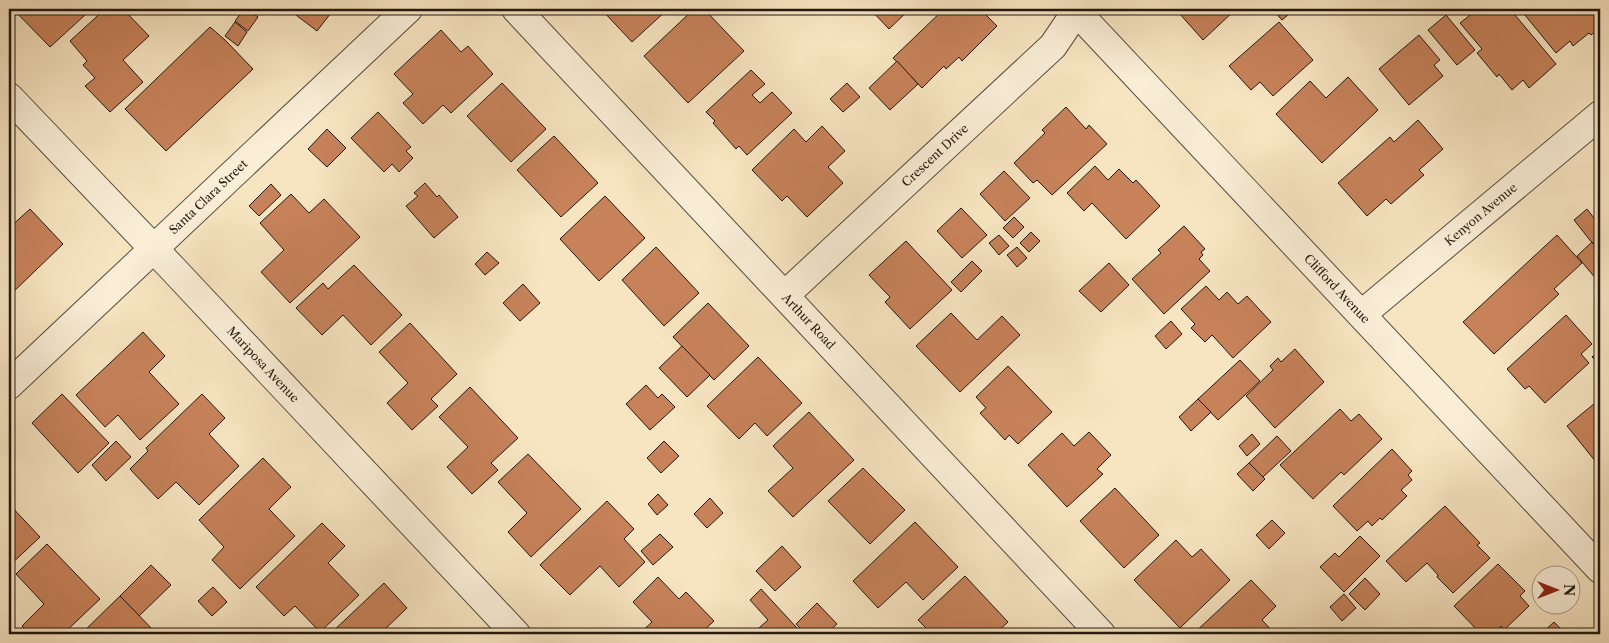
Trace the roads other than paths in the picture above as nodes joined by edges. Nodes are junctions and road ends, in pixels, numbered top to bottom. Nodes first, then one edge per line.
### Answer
1 (408, 9) edge
2 (516, 9) edge
3 (1076, 10) edge
4 (9, 97) edge
5 (1600, 115) edge
6 (154, 249) junction
7 (785, 295) junction
8 (1362, 314) junction
9 (9, 385) edge
10 (1600, 569) edge
11 (516, 634) edge
12 (1101, 634) edge

1 - 6 street, Santa Clara Street
2 - 7 street, Arthur Road
3 - 7 street, Crescent Drive
3 - 8 street, Clifford Avenue
4 - 6 street, Mariposa Avenue
5 - 8 street, Kenyon Avenue
6 - 9 street, Santa Clara Street
6 - 11 street, Mariposa Avenue
7 - 12 street, Arthur Road
8 - 10 street, Clifford Avenue

